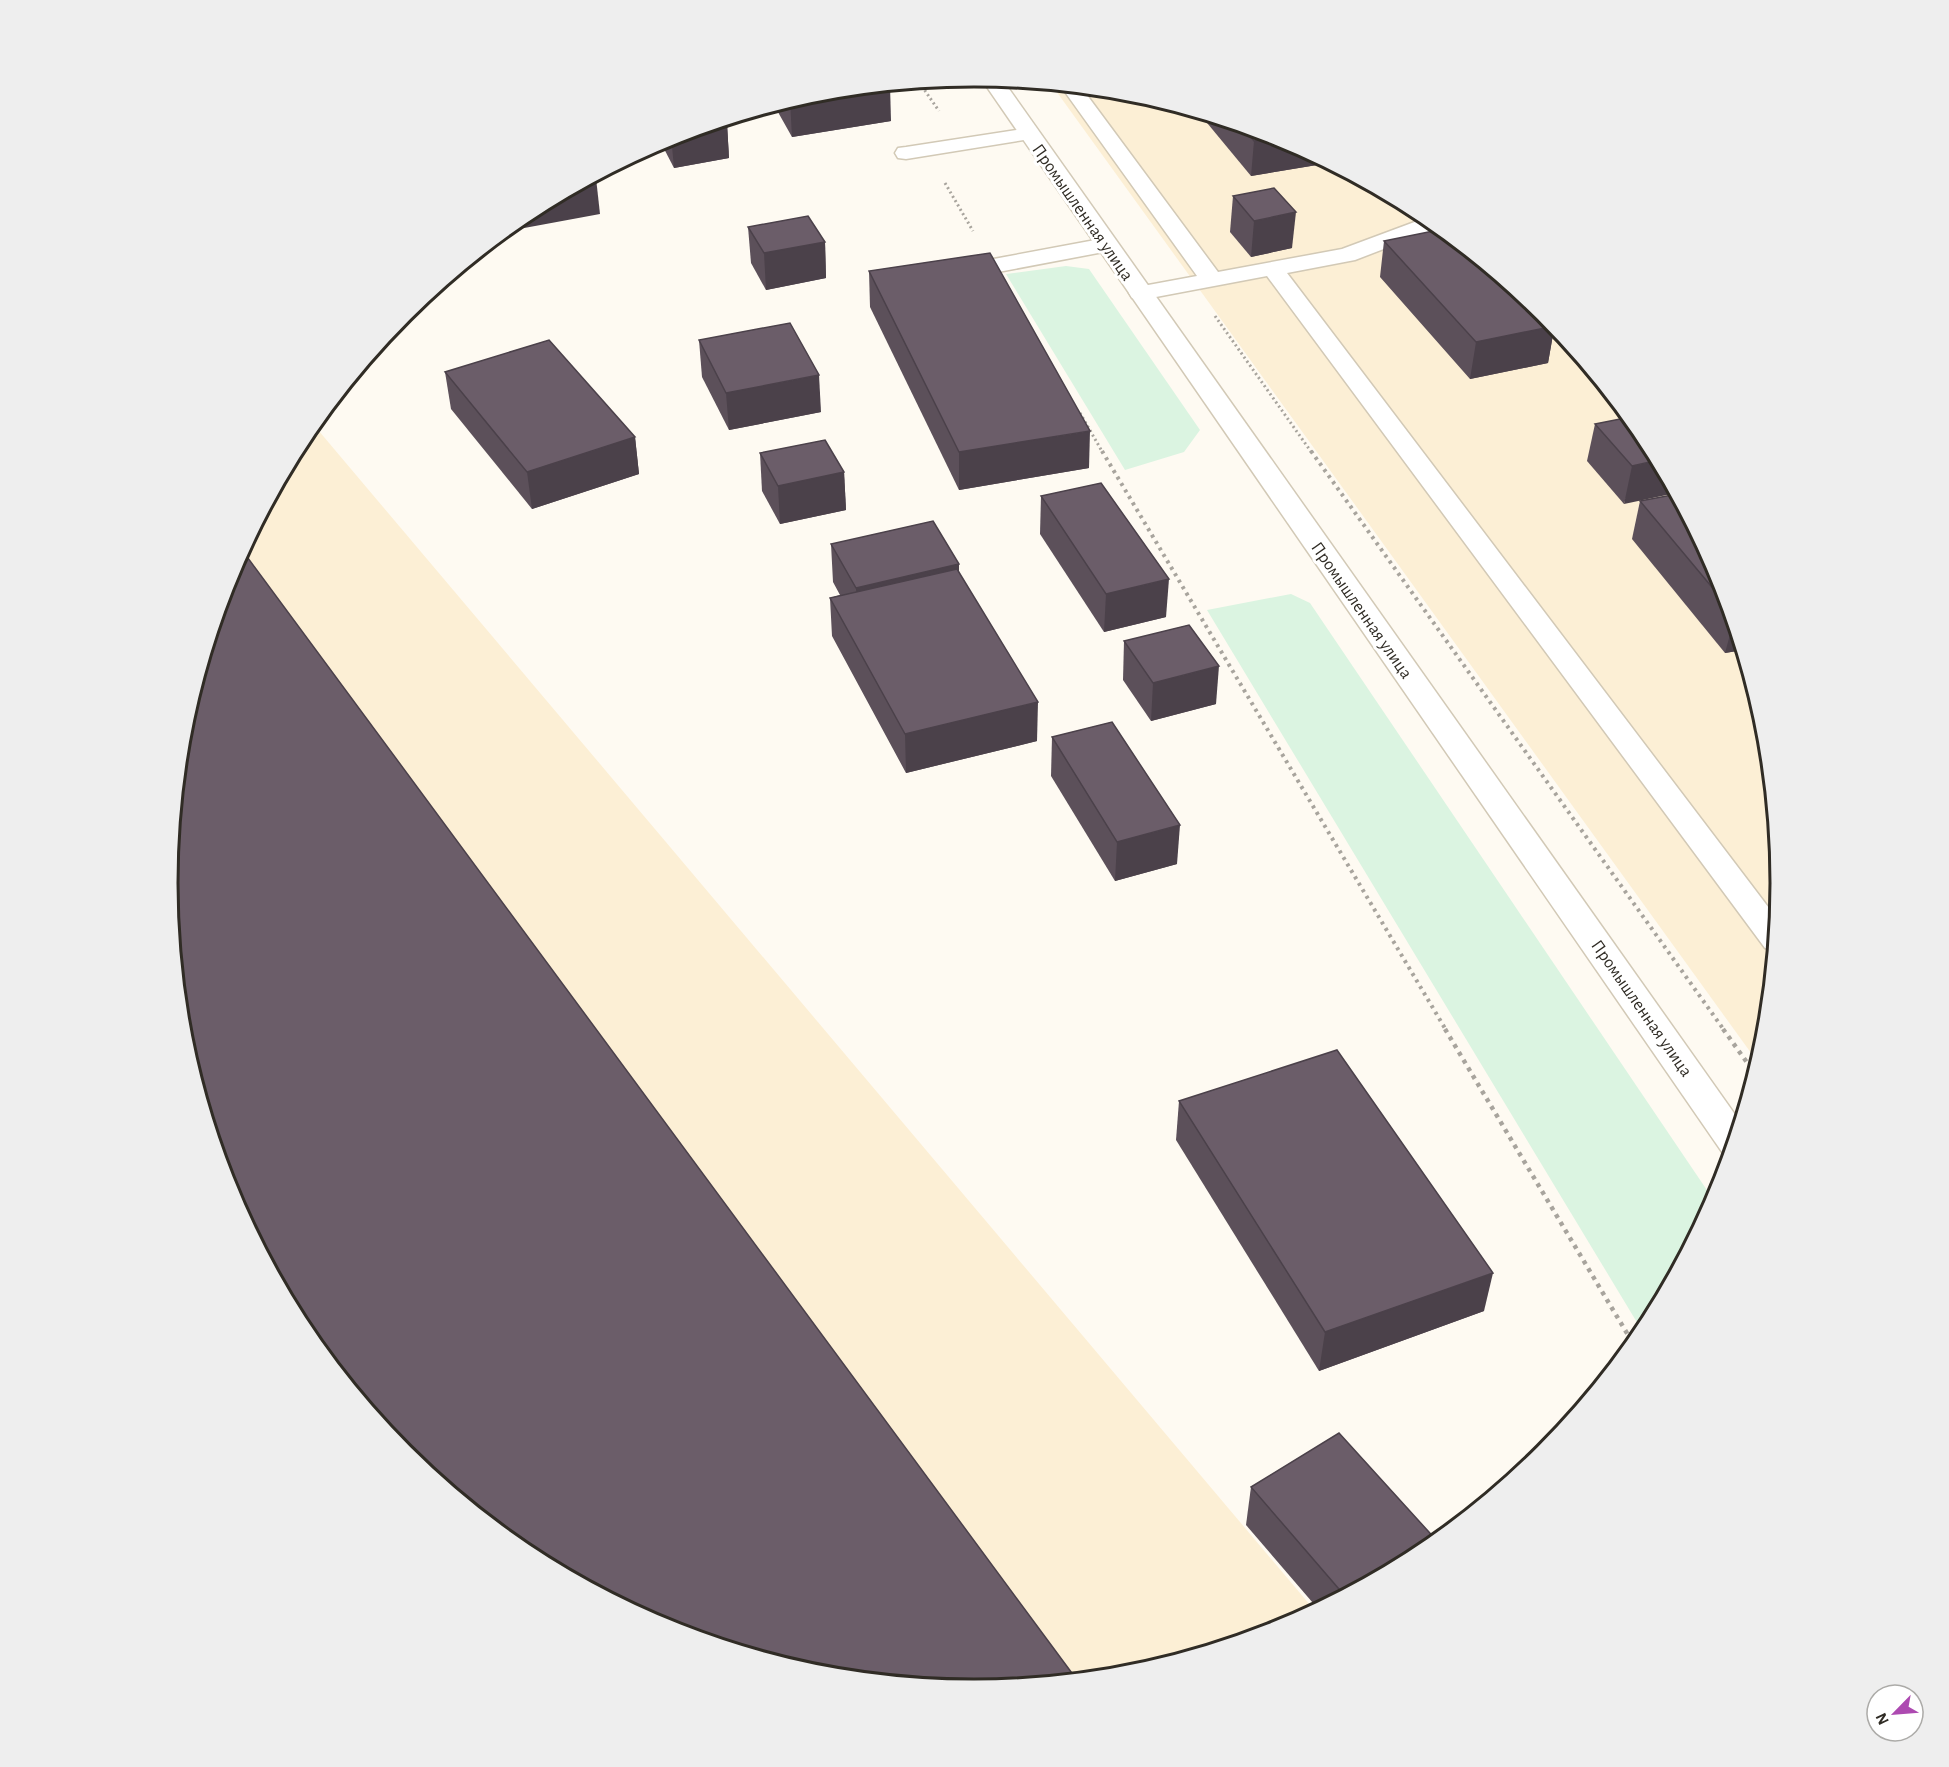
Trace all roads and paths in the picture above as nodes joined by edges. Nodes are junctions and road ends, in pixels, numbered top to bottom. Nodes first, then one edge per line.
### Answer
1 (997, 88) edge
2 (924, 89) edge
3 (1075, 94) edge
4 (1029, 134) junction
5 (962, 144) junction
6 (906, 153) dead end
7 (1424, 226) edge
8 (1107, 244) junction
9 (993, 266) junction
10 (1273, 269) junction
11 (954, 273) edge
12 (1202, 282) junction
13 (1140, 293) junction
14 (1078, 410) edge
15 (1769, 931) edge
16 (1750, 1066) edge
17 (1731, 1134) edge
18 (1629, 1337) edge

1 - 4 street, Промышленная улица
2 - 5 path
3 - 12 lane
4 - 5 lane
4 - 8 street, Промышленная улица
5 - 6 lane
5 - 9 path
7 - 10 lane
8 - 9 lane
8 - 13 street, Промышленная улица
9 - 11 lane
10 - 12 lane
10 - 15 lane
12 - 13 lane
12 - 16 path
13 - 17 street, Промышленная улица
14 - 18 path

